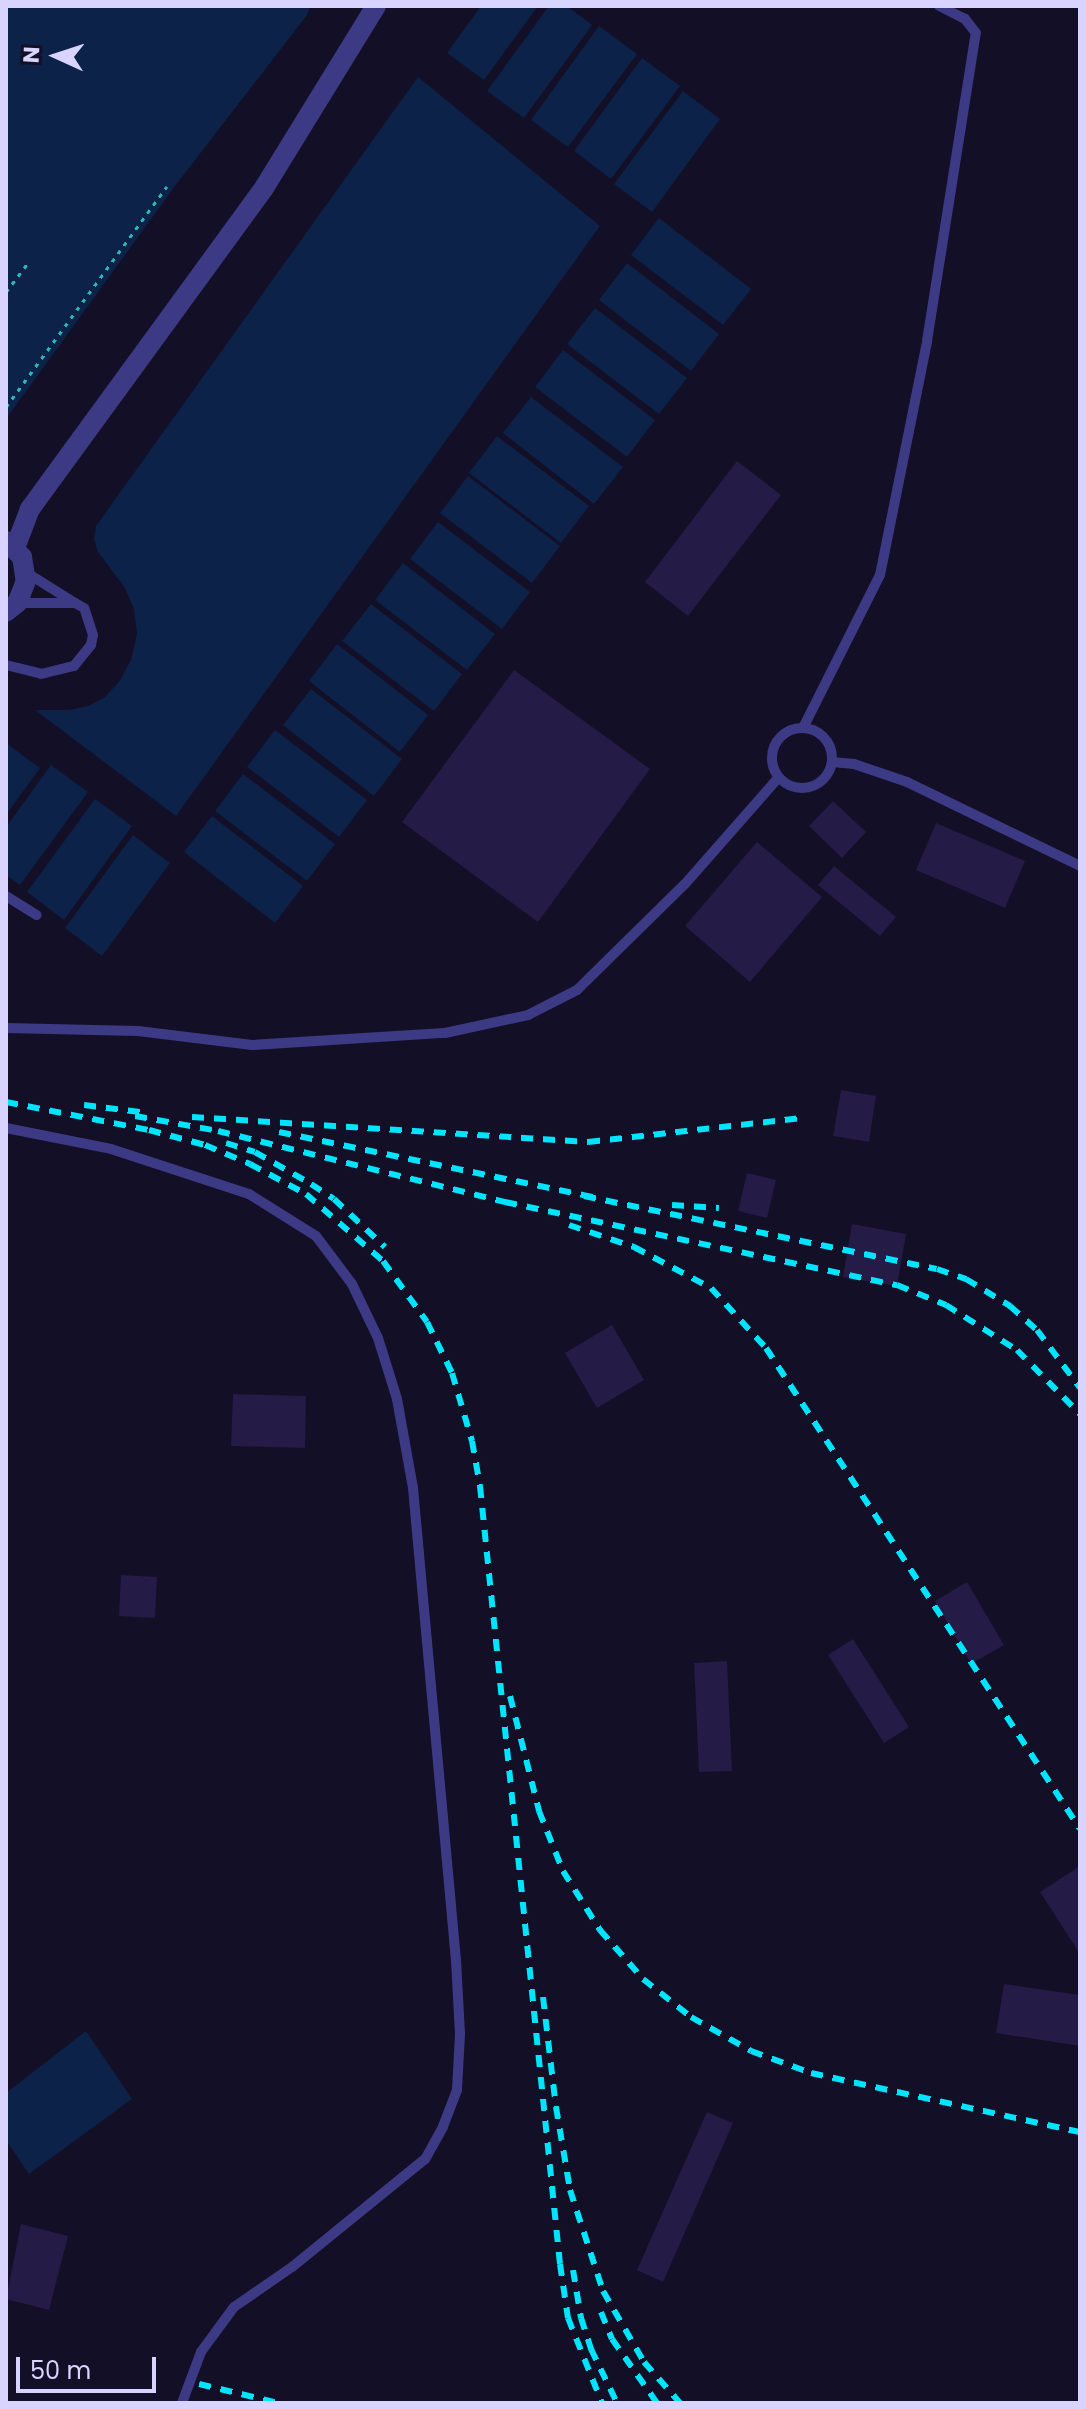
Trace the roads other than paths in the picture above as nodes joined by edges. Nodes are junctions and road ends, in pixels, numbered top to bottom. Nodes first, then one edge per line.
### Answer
1 (362, 6) edge
2 (376, 6) edge
3 (939, 6) edge
4 (343, 61) junction
5 (30, 509) junction
6 (6, 527) edge
7 (10, 544) edge
8 (26, 572) junction
9 (75, 603) junction
10 (12, 608) edge
11 (6, 665) edge
12 (803, 728) junction
13 (832, 762) junction
14 (778, 778) junction
15 (1080, 866) edge
16 (6, 896) edge
17 (37, 915) dead end
18 (6, 1028) edge
19 (6, 1128) edge
20 (182, 2403) edge

1 - 4 street
2 - 4 street
3 - 12 lane
4 - 5 street
5 - 6 street
5 - 7 street
7 - 8 street
8 - 9 lane
8 - 10 street
9 - 10 lane
9 - 11 lane
12 - 13 lane
12 - 14 lane
13 - 14 lane
13 - 15 lane
14 - 18 lane
16 - 17 lane
19 - 20 lane

